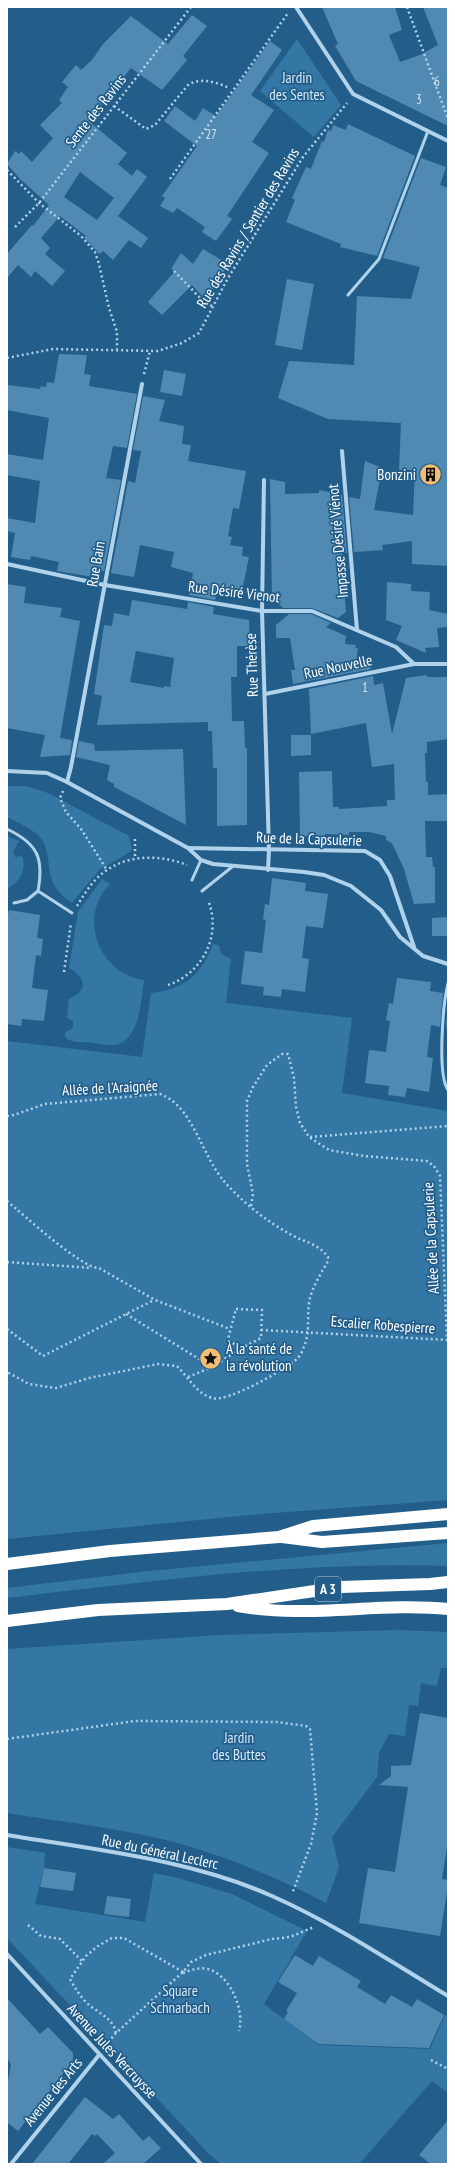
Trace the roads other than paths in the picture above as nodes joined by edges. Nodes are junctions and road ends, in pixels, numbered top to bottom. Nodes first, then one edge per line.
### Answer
1 (296, 7) edge
2 (428, 131) junction
3 (448, 141) edge
4 (348, 295) dead end
5 (142, 384) road end
6 (342, 451) dead end
7 (264, 480) dead end
8 (7, 564) edge
9 (105, 585) junction
10 (262, 611) junction
11 (357, 630) junction
12 (414, 664) junction
13 (448, 664) edge
14 (266, 694) junction
15 (7, 772) edge
16 (67, 782) junction
17 (7, 829) edge
18 (188, 848) junction
19 (269, 850) junction
20 (201, 860) junction
21 (232, 867) junction
22 (268, 870) junction
23 (192, 880) dead end
24 (38, 891) junction
25 (202, 891) dead end
26 (14, 903) dead end
27 (72, 913) road end
28 (414, 948) junction
29 (448, 964) edge
30 (448, 983) edge
31 (448, 1090) edge
32 (448, 1514) edge
33 (448, 1533) edge
34 (279, 1537) junction
35 (7, 1564) edge
36 (448, 1582) edge
37 (430, 1584) junction
38 (448, 1589) edge
39 (227, 1604) junction
40 (448, 1609) edge
41 (7, 1621) edge
42 (7, 1834) edge
43 (7, 1954) edge
44 (448, 1996) edge
45 (99, 2054) junction
46 (11, 2164) edge
47 (201, 2164) edge

1 - 2 street
2 - 3 street
2 - 4 lane
5 - 9 street, Rue Bain
6 - 11 street, Impasse Désiré Viénot
7 - 10 street, Rue Thérèse
8 - 9 street, Rue Désiré Vienot
9 - 10 street, Rue Désiré Vienot
9 - 16 street, Rue Bain
10 - 11 street, Rue Désiré Vienot
10 - 14 street, Rue Thérèse
11 - 12 street, Rue Désiré Vienot
12 - 13 street
12 - 14 street, Rue Nouvelle
14 - 19 street, Rue Thérèse
15 - 16 street, Rue de la Capsulerie
16 - 18 street, Rue de la Capsulerie
17 - 24 lane
18 - 19 street, Rue de la Capsulerie
18 - 20 street, Rue de la Capsulerie
19 - 22 street, Rue Thérèse
19 - 28 street, Rue de la Capsulerie
20 - 21 street, Rue de la Capsulerie
20 - 23 lane
21 - 22 street, Rue de la Capsulerie
21 - 25 lane
22 - 28 street, Rue de la Capsulerie
24 - 26 lane
24 - 27 lane
28 - 29 street, Rue de la Capsulerie
30 - 31 lane
32 - 34 highway
33 - 34 highway
34 - 35 highway
36 - 37 highway, A 3
37 - 38 highway
37 - 39 highway, A 3
39 - 40 highway
39 - 41 highway, A 3
42 - 44 street, Rue du Général Leclerc
43 - 45 street, Avenue Jules Vercruysse
45 - 46 street, Avenue des Arts
45 - 47 street, Avenue Jules Vercruysse

